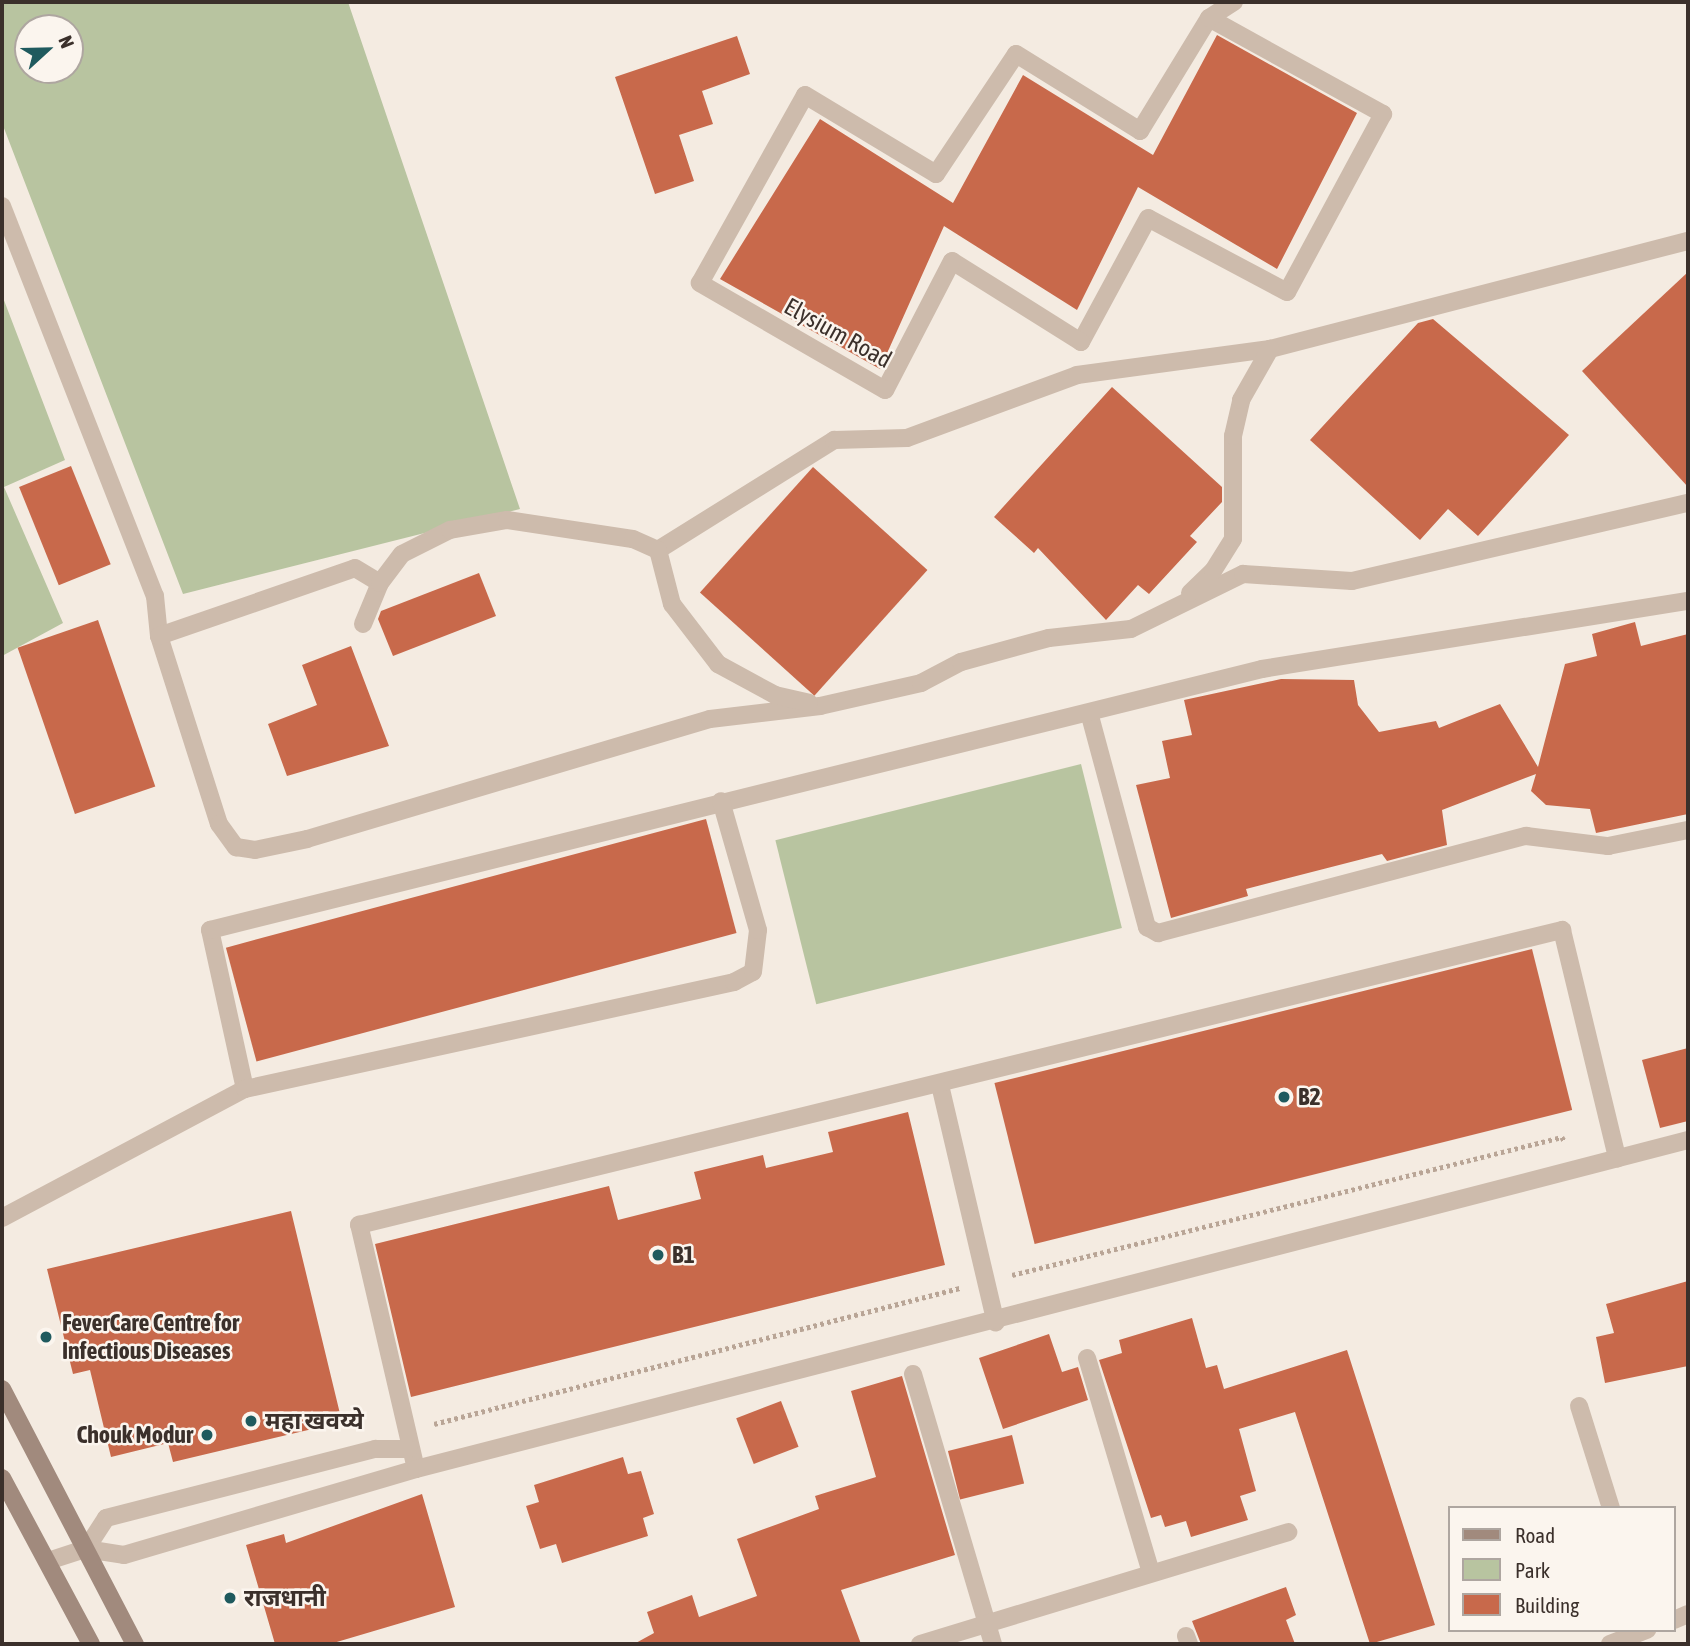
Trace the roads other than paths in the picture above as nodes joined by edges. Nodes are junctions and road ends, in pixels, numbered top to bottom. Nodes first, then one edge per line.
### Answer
1 (1234, 2) edge
2 (1209, 18) junction
3 (2, 206) edge
4 (1688, 241) edge
5 (1270, 349) junction
6 (1688, 503) edge
7 (658, 550) junction
8 (380, 583) junction
9 (1688, 601) edge
10 (1176, 606) junction
11 (363, 624) dead end
12 (159, 636) junction
13 (820, 706) junction
14 (1090, 716) junction
15 (720, 801) junction
16 (1688, 830) edge
17 (940, 1085) junction
18 (245, 1089) junction
19 (1688, 1140) edge
20 (1617, 1158) junction
21 (2, 1218) edge
22 (996, 1323) junction
23 (1087, 1358) dead end
24 (913, 1374) dead end
25 (2, 1389) edge
26 (1579, 1406) dead end
27 (409, 1449) junction
28 (416, 1469) junction
29 (2, 1478) edge
30 (1610, 1506) edge
31 (1288, 1532) dead end
32 (86, 1549) junction
33 (48, 1561) junction
34 (1152, 1573) junction
35 (986, 1622) junction
36 (1642, 1632) edge
37 (91, 1644) edge
38 (135, 1644) edge
39 (920, 1644) edge
40 (993, 1644) edge
41 (1610, 1644) edge

1 - 2 street, Elysium Road
2 - 2 street, Elysium Road
3 - 12 street
4 - 5 street
5 - 7 street
5 - 10 street
6 - 10 street
7 - 8 street
7 - 13 street
8 - 11 street
8 - 12 street
9 - 14 street
10 - 13 street
12 - 13 street
14 - 15 street
14 - 16 street
15 - 18 street
15 - 18 street
17 - 20 street
17 - 22 street
17 - 27 street
18 - 21 street
19 - 20 street
20 - 22 street
22 - 28 street
23 - 34 street
24 - 35 street
25 - 32 main road
26 - 30 street
27 - 28 street
27 - 32 street
28 - 32 street
29 - 33 main road
31 - 34 street
32 - 33 street
32 - 38 main road
33 - 37 main road
34 - 35 street
35 - 39 street
35 - 40 street
36 - 41 street

